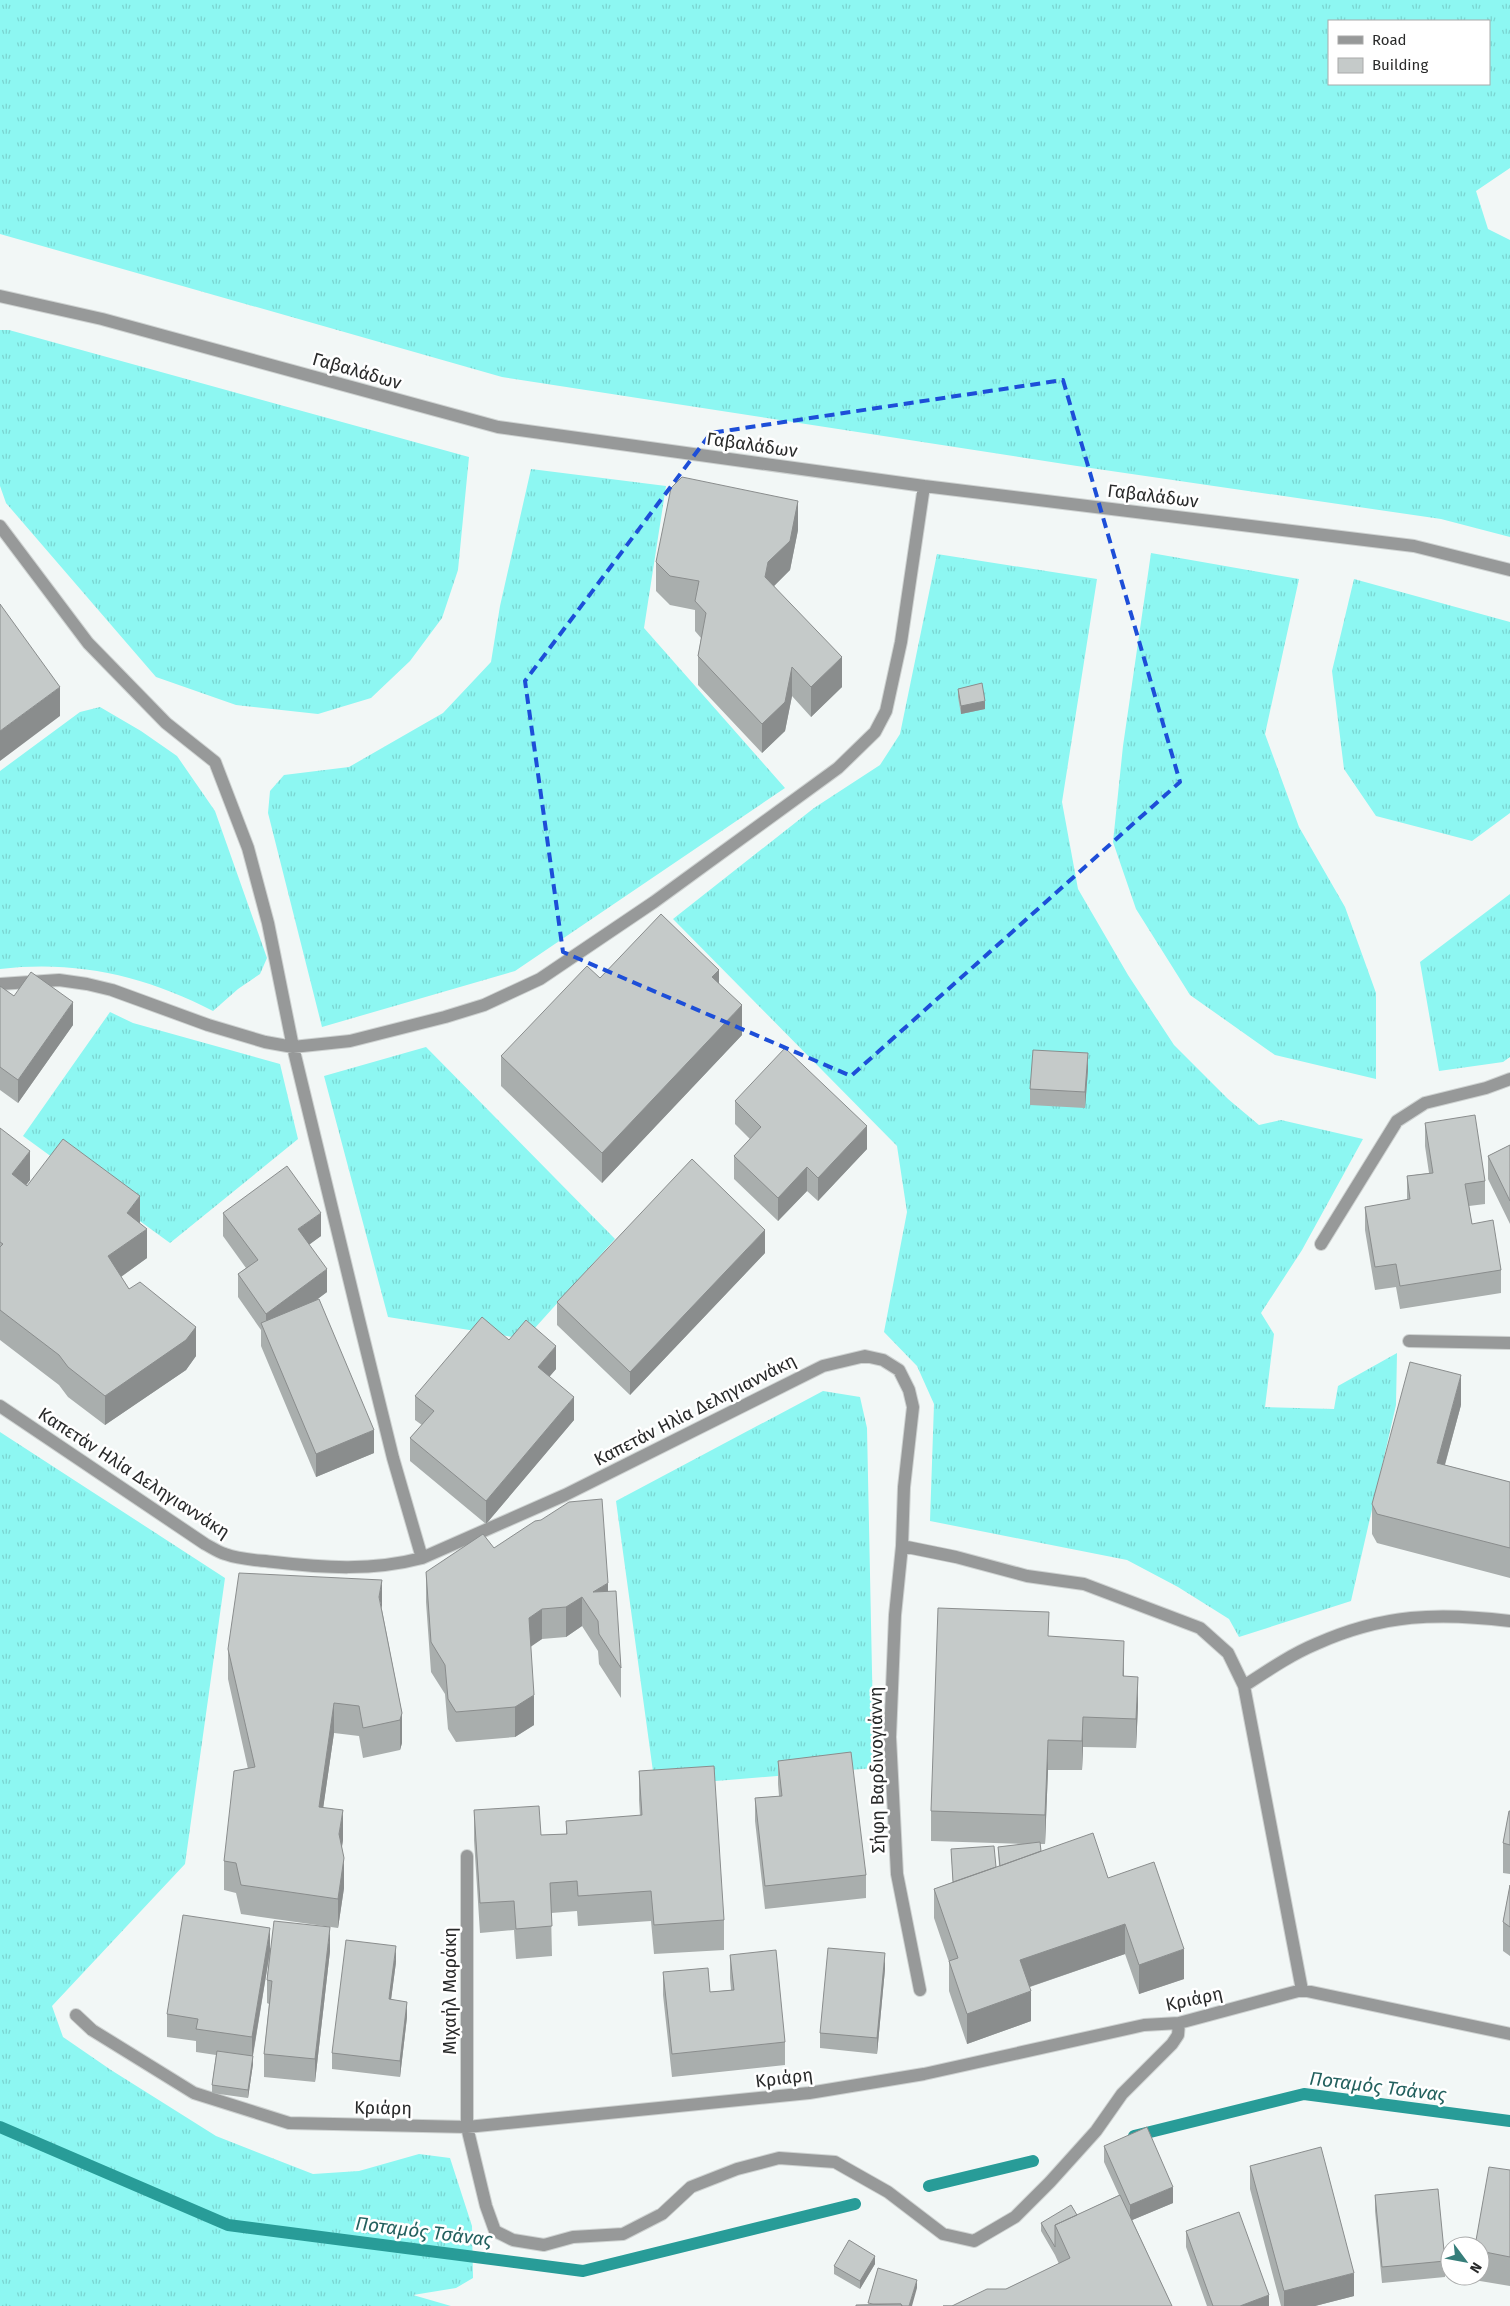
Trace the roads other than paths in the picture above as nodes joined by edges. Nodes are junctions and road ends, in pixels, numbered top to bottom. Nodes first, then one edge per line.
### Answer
1 (0, 296) edge
2 (924, 486) junction
3 (0, 526) edge
4 (1510, 570) edge
5 (0, 984) edge
6 (294, 1047) junction
7 (1510, 1079) edge
8 (1321, 1244) dead end
9 (1409, 1341) dead end
10 (1510, 1343) edge
11 (0, 1406) edge
12 (902, 1546) junction
13 (422, 1558) junction
14 (1510, 1621) edge
15 (1244, 1686) junction
16 (467, 1856) dead end
17 (920, 1990) dead end
18 (1302, 1990) junction
19 (76, 2015) dead end
20 (1179, 2024) junction
21 (1510, 2034) edge
22 (467, 2127) junction

1 - 2 street, Γαβαλάδων
2 - 4 street, Γαβαλάδων
2 - 6 street
3 - 6 street
5 - 6 street
6 - 13 street
7 - 8 street
9 - 10 street
11 - 13 street, Καπετάν Ηλία Δεληγιαννάκη
12 - 13 street, Καπετάν Ηλία Δεληγιαννάκη
12 - 15 street
12 - 17 street, Σήφη Βαρδινογιάννη
14 - 15 street
15 - 18 street
16 - 22 street, Μιχαήλ Μαράκη
18 - 20 street, Κριάρη
18 - 21 street, Κριάρη
19 - 22 street, Κριάρη
20 - 22 street, Κριάρη
20 - 22 street, Μιχαήλ Μαράκη

